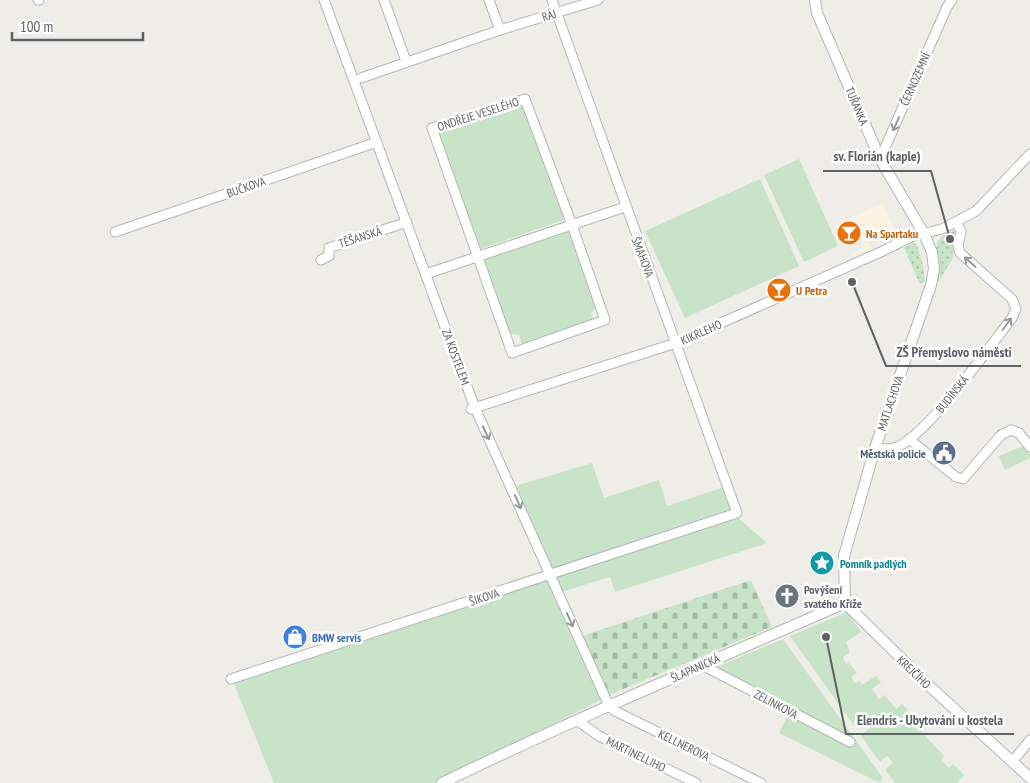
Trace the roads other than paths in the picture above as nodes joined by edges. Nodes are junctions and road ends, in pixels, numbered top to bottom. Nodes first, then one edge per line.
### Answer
1 (324, 0) edge
2 (384, 0) edge
3 (489, 0) edge
4 (552, 0) edge
5 (598, 0) edge
6 (815, 0) edge
7 (952, 0) edge
8 (556, 13) junction
9 (500, 30) junction
10 (406, 61) junction
11 (361, 78) dead end
12 (377, 142) junction
13 (1030, 154) edge
14 (880, 159) junction
15 (625, 207) junction
16 (407, 222) junction
17 (956, 222) junction
18 (572, 225) junction
19 (115, 232) dead end
20 (924, 234) junction
21 (477, 256) junction
22 (322, 260) dead end
23 (426, 274) junction
24 (676, 343) junction
25 (472, 408) junction
26 (909, 439) junction
27 (1030, 447) edge
28 (875, 448) junction
29 (736, 513) joint
30 (550, 576) junction
31 (845, 603) junction
32 (702, 665) junction
33 (231, 679) dead end
34 (609, 706) junction
35 (578, 721) junction
36 (1030, 740) edge
37 (850, 742) dead end
38 (1012, 762) junction
39 (1030, 778) edge
40 (442, 783) edge
41 (696, 783) edge
42 (761, 783) edge

1 - 12 street, ZA KOSTELEM
2 - 10 street
3 - 9 street
4 - 8 street, ŠMAHOVA
5 - 8 street, RÁJ
6 - 14 street, TUŘANKA
7 -> 14 street, ČERNOZEMNÍ
8 - 9 street, RÁJ
8 - 15 street, ŠMAHOVA
9 - 10 street, RÁJ
10 - 11 street, RÁJ
12 - 16 street, ZA KOSTELEM
12 - 19 street, BUČKOVA
13 - 17 street, KIKRLEHO
14 - 20 street, TUŘANKA
15 - 18 street
15 - 24 street, ŠMAHOVA
16 - 22 street, TĚŠANSKÁ
16 - 23 street, ZA KOSTELEM
17 - 20 street, KIKRLEHO
26 -> 17 street, BUDÍNSKÁ
18 - 21 street
18 - 21 street, ONDŘEJE VESELÉHO
18 - 21 street, ONDŘEJE VESELÉHO
20 - 24 street, KIKRLEHO
20 - 28 street, MATLACHOVA
21 - 23 street
23 - 25 street, ZA KOSTELEM
24 - 25 street, KIKRLEHO
24 - 29 street, ŠMAHOVA
25 -> 30 street, ZA KOSTELEM
26 - 27 street
26 - 28 street, BUDÍNSKÁ
28 - 31 street, MATLACHOVA
29 - 30 street, ŠIKOVA
30 - 33 street, ŠIKOVA
30 -> 34 street, ZA KOSTELEM
31 - 32 street, ŠLAPANICKÁ
31 - 38 street, KREJČÍHO
32 - 34 street, ŠLAPANICKÁ
32 - 37 street, ZELINKOVA
34 - 35 street, ŠLAPANICKÁ
34 - 42 street, KELLNEROVA
35 - 40 street, ŠLAPANICKÁ
35 - 41 street, MARTINELLIHO
36 - 38 street
38 - 39 street, KREJČÍHO

